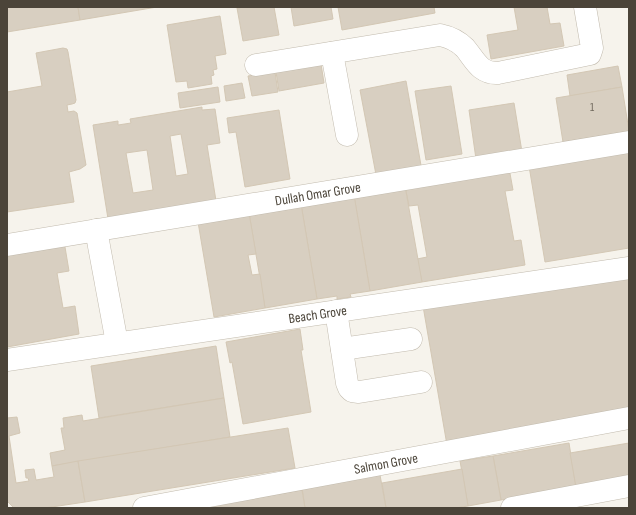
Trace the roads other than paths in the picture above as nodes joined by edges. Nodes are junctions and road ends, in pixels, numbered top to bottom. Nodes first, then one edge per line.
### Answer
1 (585, 7) edge
2 (332, 53) junction
3 (256, 65) dead end
4 (347, 135) dead end
5 (629, 142) edge
6 (96, 230) junction
7 (7, 245) edge
8 (629, 268) edge
9 (336, 311) junction
10 (411, 339) dead end
11 (117, 343) junction
12 (342, 349) junction
13 (7, 360) edge
14 (421, 382) dead end
15 (629, 418) edge
16 (629, 486) edge
17 (144, 508) edge
18 (512, 508) edge

1 - 2 street
2 - 3 street
2 - 4 street
5 - 6 street, Dullah Omar Grove
6 - 7 street, Dullah Omar Grove
6 - 11 street
8 - 9 street, Beach Grove
9 - 11 street, Beach Grove
9 - 12 street
10 - 12 street
11 - 13 street, Beach Grove
12 - 14 street
15 - 17 street, Salmon Grove
16 - 18 street

